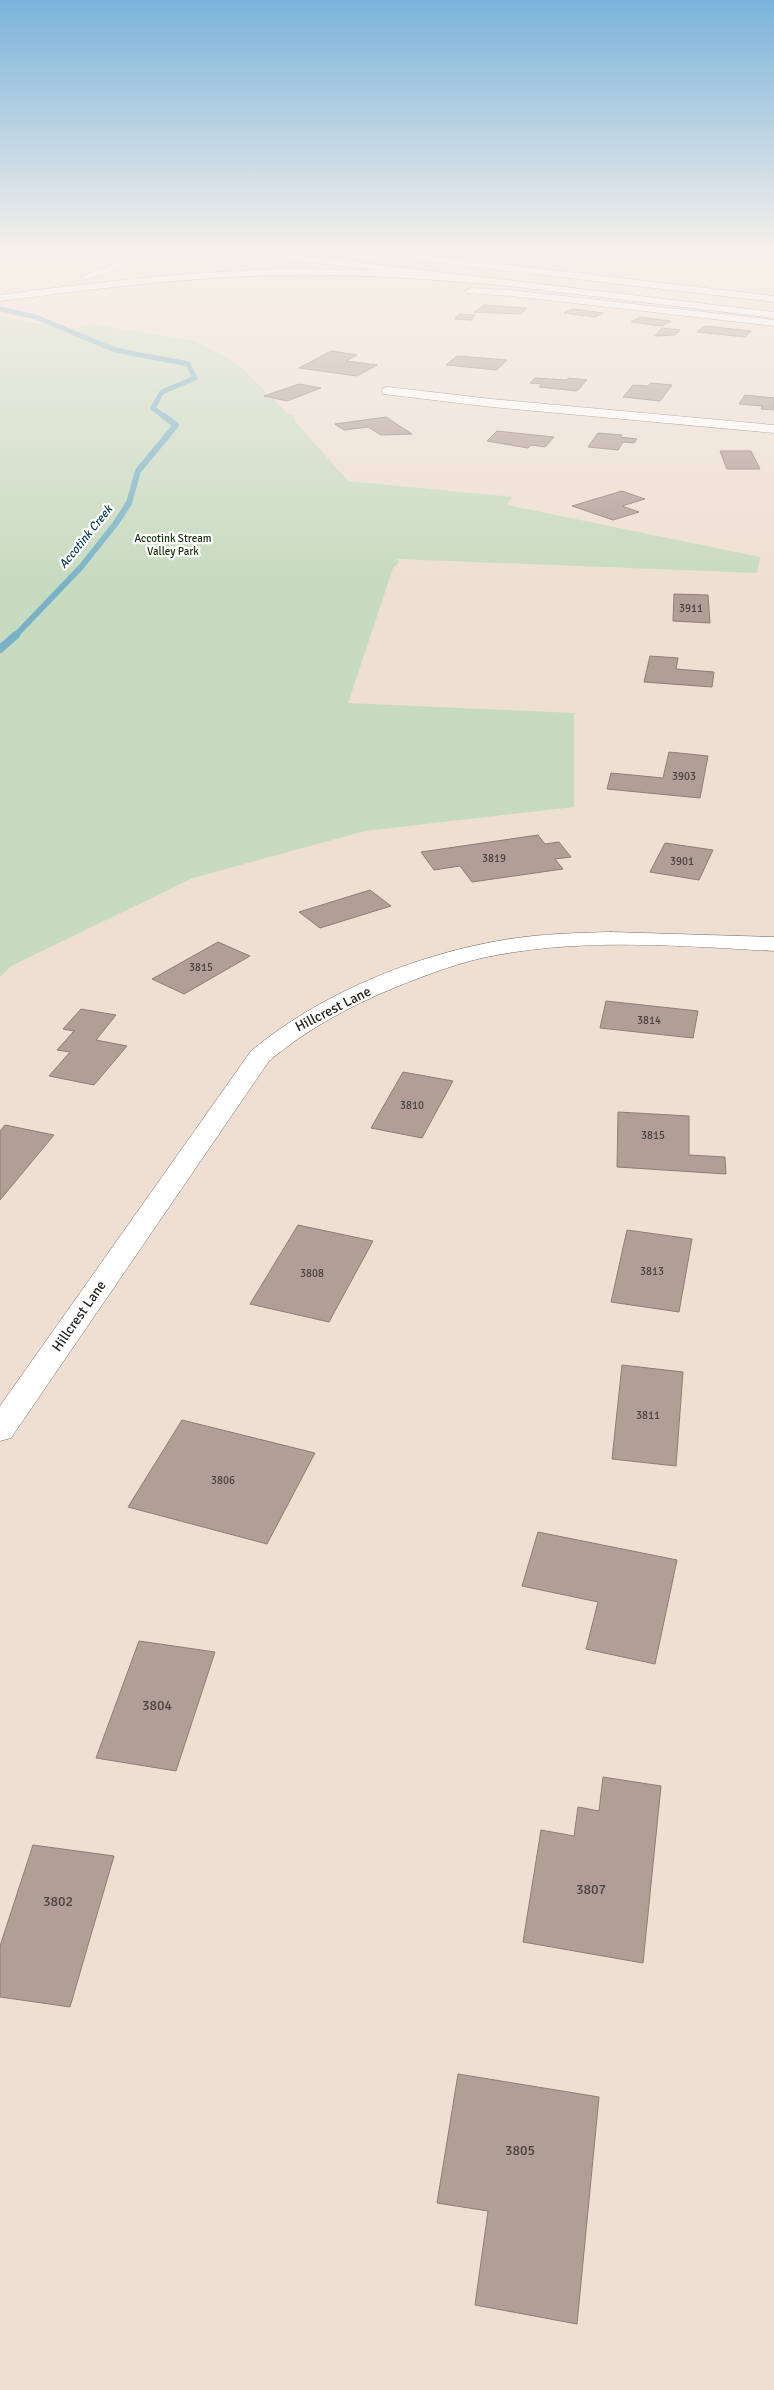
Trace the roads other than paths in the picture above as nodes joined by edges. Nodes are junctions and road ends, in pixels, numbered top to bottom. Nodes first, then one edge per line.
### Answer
1 (388, 391) dead end
2 (774, 429) edge
3 (774, 944) edge
4 (0, 1430) edge

1 - 2 main road
3 - 4 main road, Hillcrest Lane

